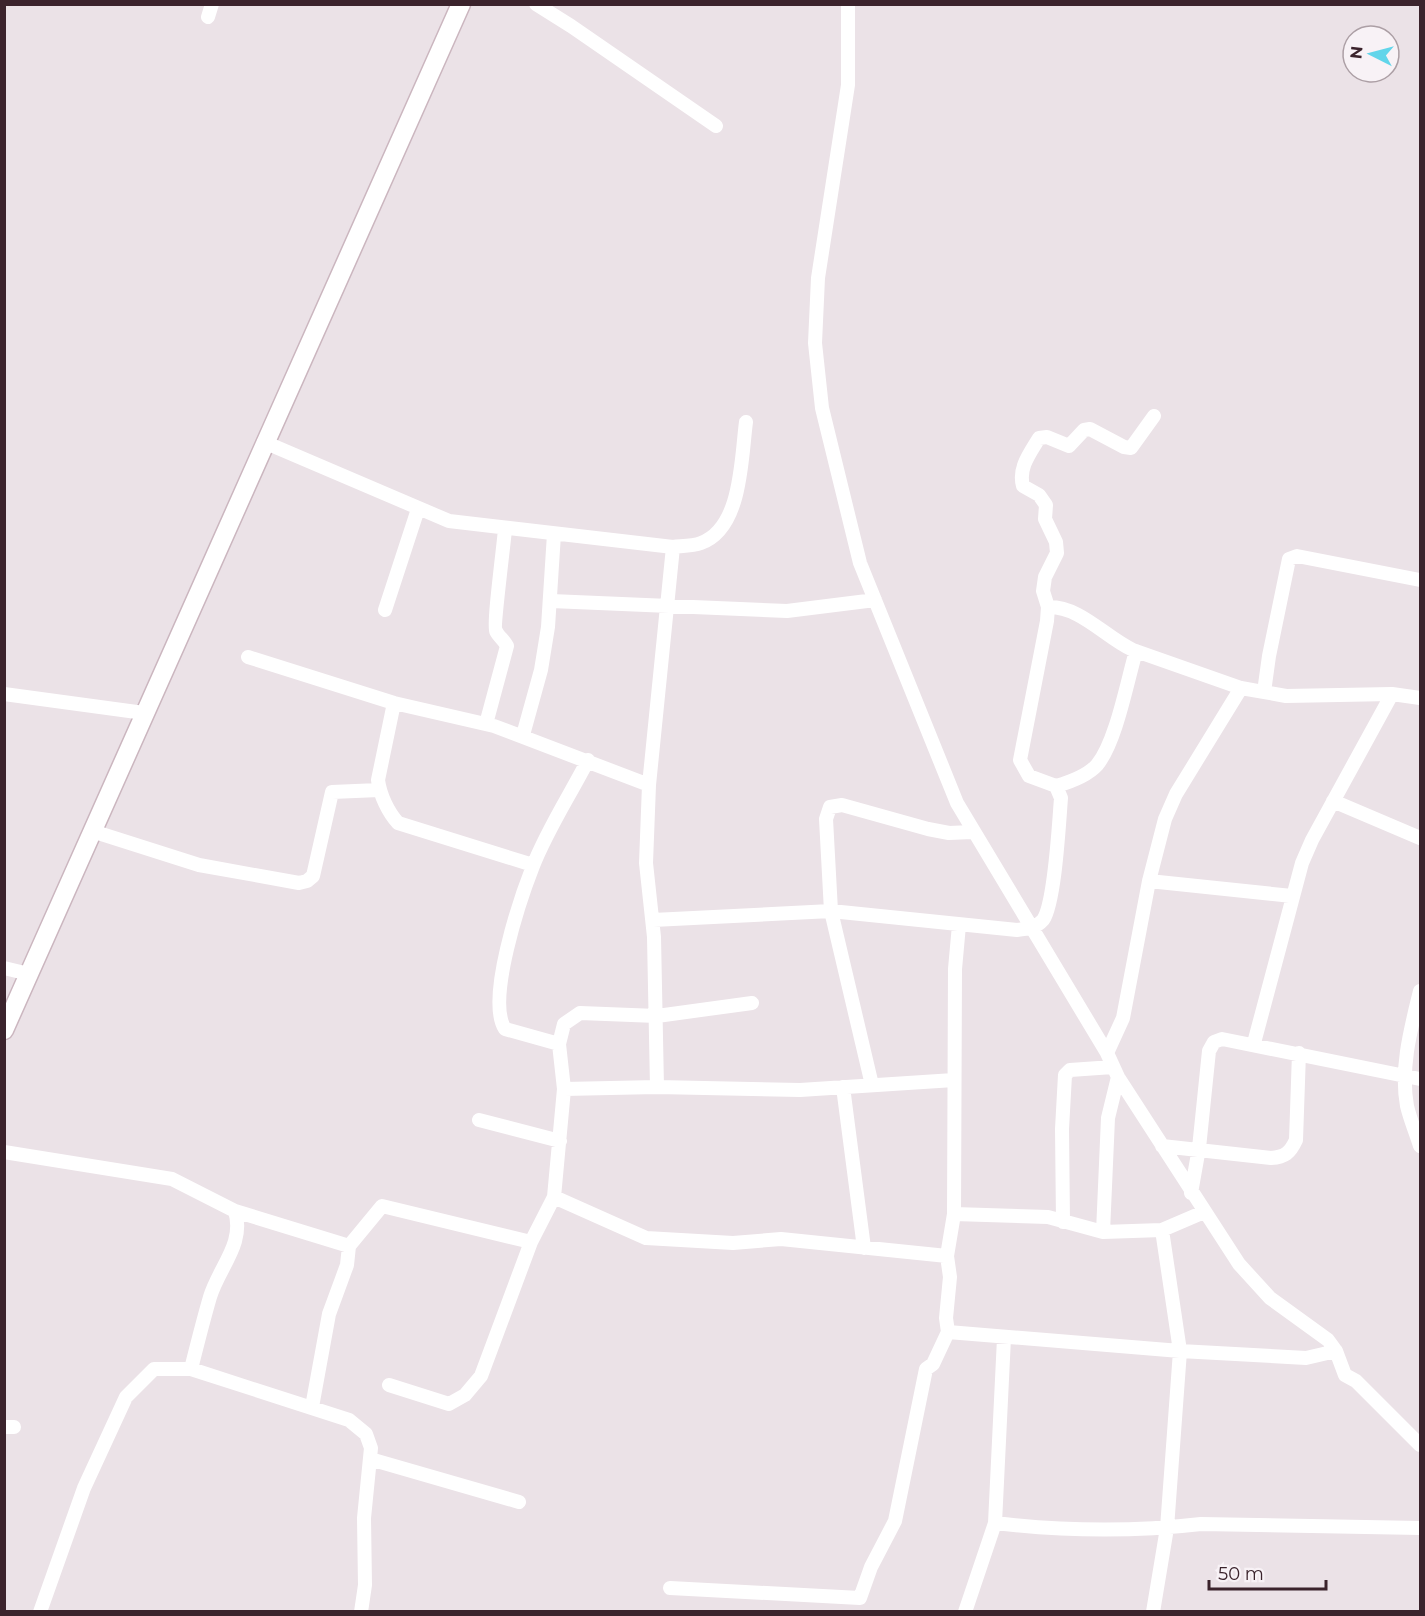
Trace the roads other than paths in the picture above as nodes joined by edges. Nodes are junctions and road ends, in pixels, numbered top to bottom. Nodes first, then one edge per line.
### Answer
1 (460, 4) edge
2 (536, 4) edge
3 (848, 4) edge
4 (716, 126) dead end
5 (1154, 416) dead end
6 (746, 422) dead end
7 (264, 442) junction
8 (418, 509) junction
9 (505, 529) junction
10 (554, 534) junction
11 (673, 548) junction
12 (1420, 580) edge
13 (875, 600) junction
14 (551, 601) junction
15 (1048, 607) junction
16 (667, 608) junction
17 (385, 610) dead end
18 (1136, 651) junction
19 (248, 657) dead end
20 (1241, 688) junction
21 (1264, 692) junction
22 (4, 694) edge
23 (1392, 694) junction
24 (1420, 698) edge
25 (394, 703) junction
26 (144, 713) junction
27 (486, 724) junction
28 (523, 735) junction
29 (588, 760) junction
30 (649, 785) junction
31 (1056, 786) junction
32 (379, 790) junction
33 (1333, 801) junction
34 (92, 831) junction
35 (972, 832) junction
36 (1420, 838) edge
37 (533, 865) junction
38 (1149, 881) junction
39 (1292, 896) junction
40 (831, 911) junction
41 (653, 920) junction
42 (959, 925) junction
43 (1032, 928) junction
44 (4, 968) edge
45 (29, 974) junction
46 (1420, 991) edge
47 (752, 1003) dead end
48 (657, 1016) junction
49 (4, 1030) edge
50 (1254, 1043) junction
51 (559, 1044) junction
52 (1107, 1053) junction
53 (1299, 1053) junction
54 (1116, 1072) junction
55 (1405, 1077) junction
56 (1420, 1079) edge
57 (954, 1080) junction
58 (872, 1085) junction
59 (657, 1086) junction
60 (843, 1087) junction
61 (564, 1089) junction
62 (479, 1120) dead end
63 (560, 1141) junction
64 (1162, 1146) junction
65 (1420, 1146) edge
66 (1199, 1149) junction
67 (4, 1152) edge
68 (1191, 1192) junction
69 (554, 1197) junction
70 (235, 1210) junction
71 (1204, 1212) junction
72 (954, 1214) junction
73 (1063, 1222) junction
74 (1162, 1230) junction
75 (1103, 1232) junction
76 (531, 1242) junction
77 (349, 1246) junction
78 (864, 1248) junction
79 (947, 1256) junction
80 (948, 1332) junction
81 (1004, 1338) junction
82 (1180, 1351) junction
83 (1336, 1351) junction
84 (191, 1369) junction
85 (389, 1385) dead end
86 (312, 1407) junction
87 (1420, 1445) edge
88 (370, 1460) junction
89 (519, 1502) dead end
90 (995, 1522) junction
91 (1167, 1528) junction
92 (1420, 1528) edge
93 (670, 1588) dead end
94 (40, 1611) edge
95 (361, 1611) edge
96 (965, 1611) edge
97 (1153, 1611) edge

1 - 7 main road
2 - 4 street
3 - 13 street
5 - 15 street
6 - 11 street
7 - 8 street
7 - 26 main road
8 - 9 street
8 - 17 street
9 - 10 street
9 - 27 street
10 - 11 street
10 - 14 street
11 - 16 street
12 - 21 street
13 - 16 street
13 - 35 street
14 - 16 street
14 - 28 street
15 - 18 street
15 - 31 street
16 - 30 street
18 - 20 street
18 - 31 street
19 - 25 street
20 - 21 street
20 - 38 street
21 - 23 street
22 - 26 street
23 - 24 street
23 - 33 street
25 - 27 street
25 - 32 street
26 - 34 main road
27 - 28 street
28 - 29 street
29 - 30 street
29 - 37 street
30 - 41 street
31 - 43 street
32 - 34 street
32 - 37 street
33 - 36 street
33 - 39 street
34 - 45 main road
35 - 40 street
35 - 43 street
37 - 51 street
38 - 39 street
38 - 52 street
39 - 50 street
40 - 41 street
40 - 42 street
40 - 58 street
41 - 48 street
42 - 43 street
42 - 57 street
43 - 52 street
44 - 45 street
45 - 49 main road
46 - 55 street
47 - 48 street
48 - 51 street
48 - 59 street
50 - 53 street
50 - 66 street
51 - 61 street
52 - 54 street
53 - 55 street
53 - 66 street
54 - 64 street
54 - 73 street
54 - 75 street
55 - 56 street
55 - 65 street
57 - 58 street
57 - 72 street
58 - 60 street
59 - 60 street
59 - 61 street
60 - 78 street
61 - 63 street
62 - 63 street
63 - 69 street
64 - 66 street
64 - 68 street
66 - 68 street
67 - 70 street
68 - 71 street
69 - 76 street
69 - 78 street
70 - 77 street
70 - 84 street
71 - 74 street
71 - 83 street
72 - 73 street
72 - 79 street
73 - 75 street
74 - 75 street
74 - 82 street
76 - 77 street
76 - 85 street
77 - 86 street
78 - 79 street
79 - 80 street
80 - 81 street
80 - 93 street
81 - 82 street
81 - 90 street
82 - 83 street
82 - 91 street
83 - 87 street
84 - 86 street
84 - 94 street
86 - 88 street
88 - 89 street
88 - 95 street
90 - 91 street
90 - 96 street
91 - 92 street
91 - 97 street

